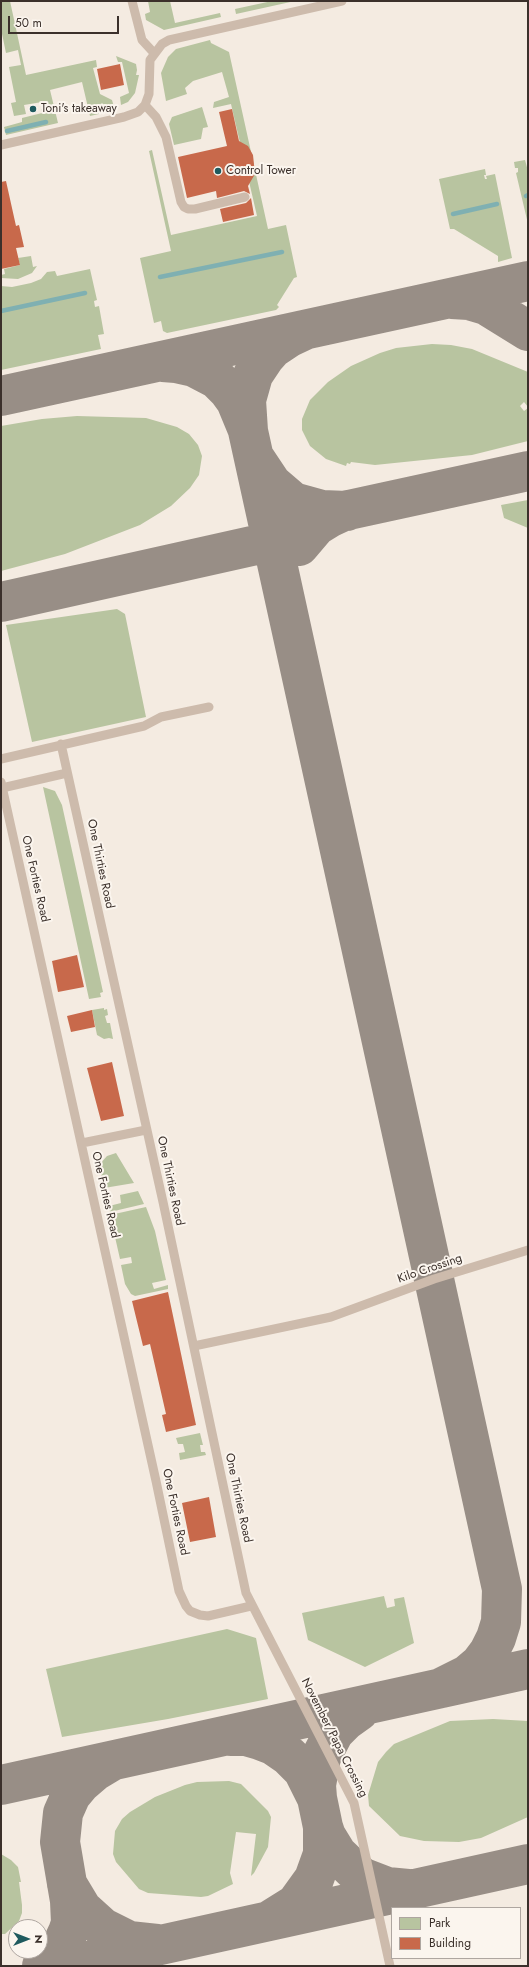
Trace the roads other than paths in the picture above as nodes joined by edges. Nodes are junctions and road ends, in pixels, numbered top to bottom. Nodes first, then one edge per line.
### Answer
1 (132, 1) edge
2 (342, 1) edge
3 (154, 53) junction
4 (146, 104) junction
5 (1, 135) edge
6 (2, 145) edge
7 (245, 197) dead end
8 (209, 707) dead end
9 (61, 744) junction
10 (1, 759) edge
11 (67, 773) junction
12 (2, 785) edge
13 (146, 1130) junction
14 (82, 1143) junction
15 (527, 1250) edge
16 (194, 1346) junction
17 (252, 1606) junction
18 (260, 1620) joint
19 (390, 1966) edge

1 - 3 lane
2 - 3 lane
3 - 4 lane
4 - 6 lane
4 - 7 lane
5 - 6 lane
8 - 9 lane
9 - 10 lane
9 - 11 lane, One Thirties Road
11 - 12 lane
11 - 13 lane, One Thirties Road
12 - 14 lane, One Forties Road
13 - 14 lane
13 - 16 lane, One Thirties Road
14 - 17 lane, One Forties Road
15 - 16 lane, Kilo Crossing
16 - 17 lane, One Thirties Road
17 - 18 lane, One Thirties Road
18 - 19 lane, November/Papa Crossing

